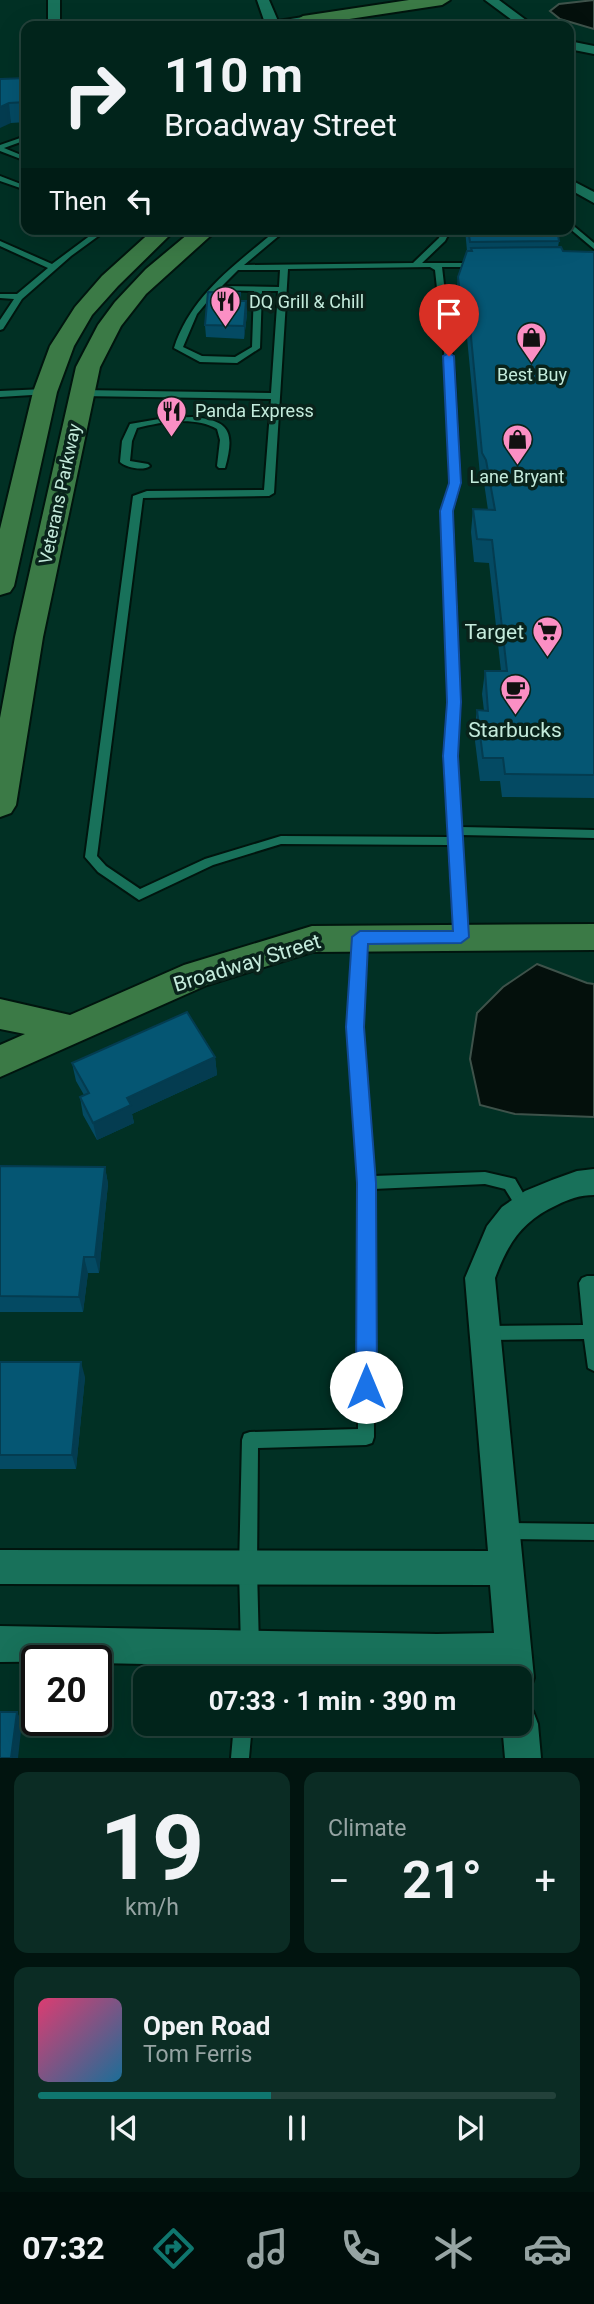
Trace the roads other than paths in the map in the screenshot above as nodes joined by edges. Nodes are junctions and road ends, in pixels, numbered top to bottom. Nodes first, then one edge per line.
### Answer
1 (54, 0) edge
2 (263, 0) edge
3 (324, 0) edge
4 (442, 0) edge
5 (491, 0) edge
6 (303, 18) edge
7 (54, 21) edge
8 (271, 21) edge
9 (324, 21) edge
10 (331, 21) edge
11 (336, 21) edge
12 (520, 21) edge
13 (574, 46) edge
14 (594, 50) edge
15 (21, 140) edge
16 (0, 148) edge
17 (21, 157) edge
18 (0, 178) edge
19 (21, 186) edge
20 (574, 186) edge
21 (594, 199) edge
22 (574, 229) edge
23 (96, 235) edge
24 (160, 235) edge
25 (201, 235) edge
26 (276, 235) edge
27 (444, 235) edge
28 (0, 243) edge
29 (594, 247) edge
30 (415, 265) junction
31 (431, 265) junction
32 (485, 265) edge
33 (53, 267) junction
34 (284, 267) junction
35 (236, 268) junction
36 (214, 288) junction
37 (258, 289) junction
38 (283, 289) junction
39 (0, 296) edge
40 (19, 297) junction
41 (0, 327) edge
42 (45, 392) junction
43 (81, 393) junction
44 (0, 394) edge
45 (276, 396) junction
46 (145, 466) dead end
47 (222, 466) dead end
48 (1, 573) edge
49 (0, 805) edge
50 (594, 834) edge
51 (455, 836) junction
52 (360, 937) junction
53 (461, 937) junction
54 (594, 937) edge
55 (0, 1014) edge
56 (71, 1030) junction
57 (0, 1062) edge
58 (594, 1181) edge
59 (366, 1183) junction
60 (523, 1205) junction
61 (594, 1283) edge
62 (591, 1332) junction
63 (485, 1333) junction
64 (594, 1363) edge
65 (502, 1531) junction
66 (594, 1532) edge
67 (0, 1567) edge
68 (506, 1568) junction
69 (248, 1569) junction
70 (0, 1644) edge
71 (249, 1663) edge
72 (515, 1664) edge
73 (242, 1736) edge
74 (521, 1736) edge
75 (240, 1758) edge
76 (523, 1758) edge

1 - 7 street
2 - 8 street
3 - 10 main road
4 - 11 main road
5 - 12 street
6 - 9 main road
13 - 14 street
15 - 16 lane
16 - 17 lane
18 - 19 lane
20 - 21 street
22 - 29 lane
23 - 33 lane
24 - 42 main road, Veterans Parkway
25 - 43 main road, Veterans Parkway
26 - 35 lane
27 - 30 lane
28 - 33 lane
30 - 31 lane
30 - 34 lane
31 - 32 lane
31 - 51 lane
33 - 40 lane
34 - 35 lane
34 - 38 lane
35 - 36 lane
36 - 37 lane
36 - 37 lane
37 - 38 lane
38 - 45 lane
39 - 40 lane
40 - 41 lane
42 - 43 main road
42 - 44 lane
42 - 48 main road, Veterans Parkway
43 - 45 lane
43 - 49 main road, Veterans Parkway
45 - 51 lane
46 - 47 lane
50 - 51 lane
51 - 53 lane
52 - 53 main road, Broadway Street
52 - 56 main road, Broadway Street
52 - 59 lane
53 - 54 main road, Broadway Street
55 - 56 main road
56 - 57 main road, Broadway Street
58 - 60 street
59 - 60 lane
59 - 69 lane
60 - 63 street
61 - 62 lane
62 - 63 lane
62 - 64 lane
63 - 65 street
65 - 66 lane
65 - 68 street
67 - 69 street
68 - 69 street
68 - 72 street
69 - 71 lane
70 - 71 street
71 - 72 street
73 - 75 lane
74 - 76 street

